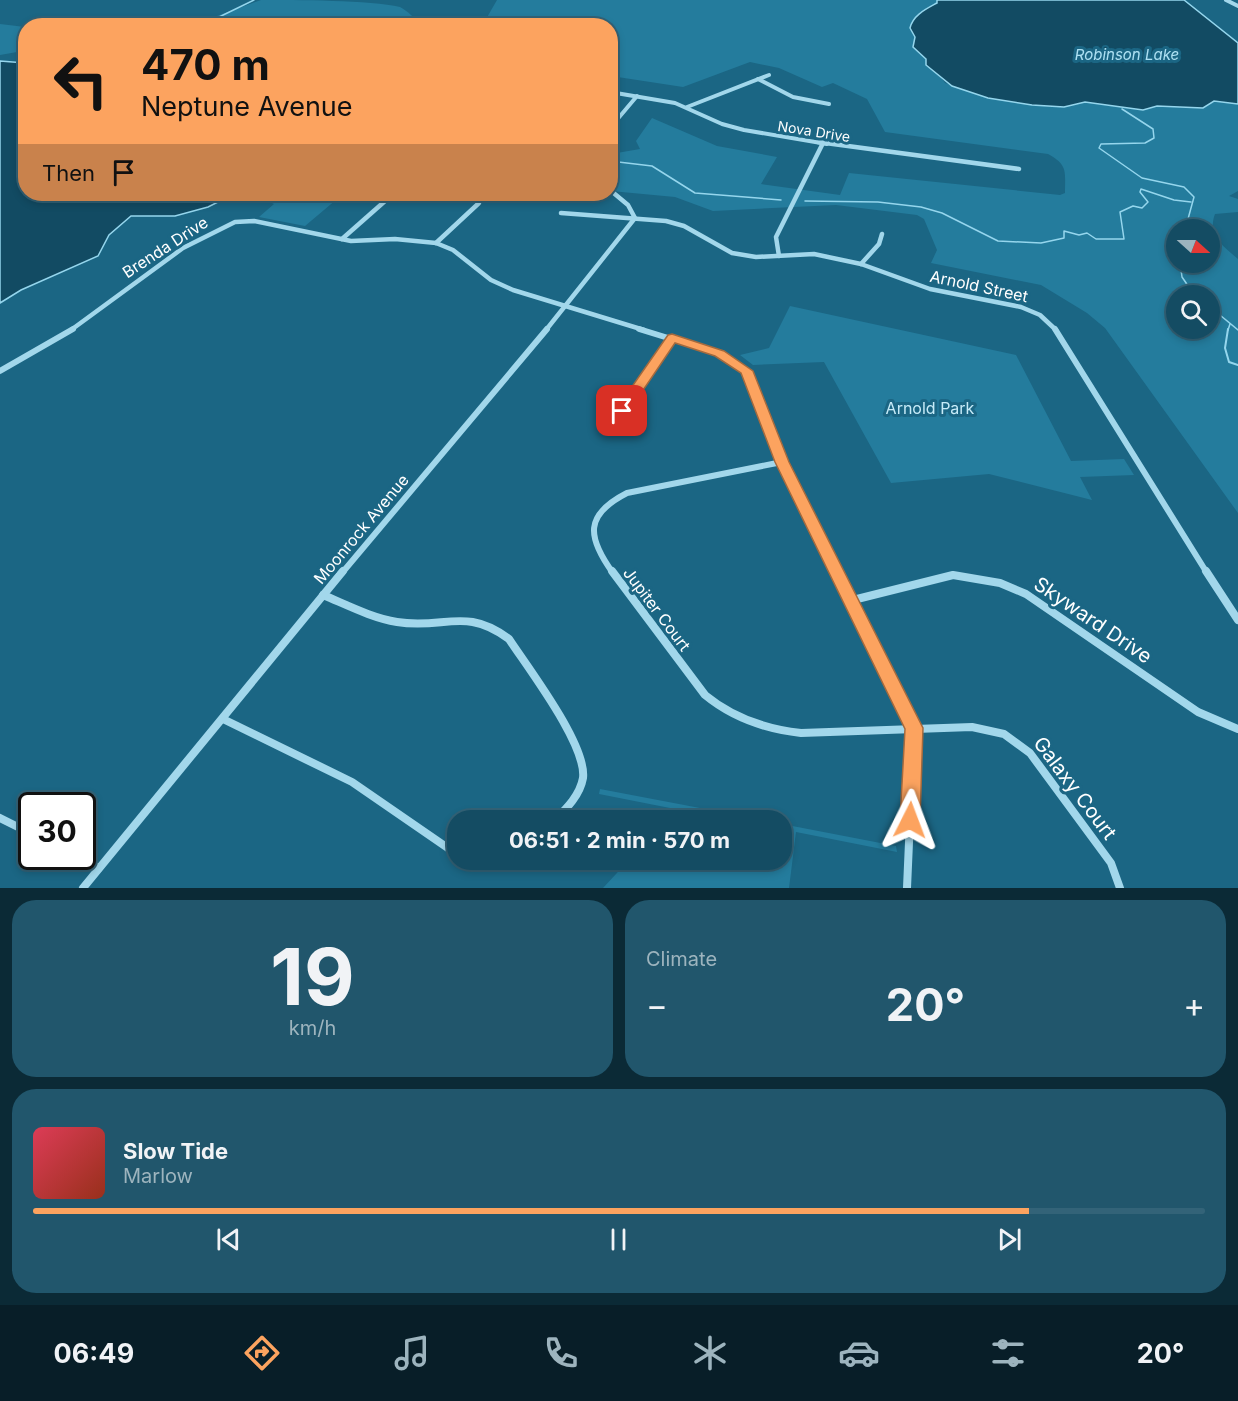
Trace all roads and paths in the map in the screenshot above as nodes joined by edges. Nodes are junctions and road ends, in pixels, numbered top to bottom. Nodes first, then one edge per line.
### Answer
1 (1226, 0) edge
2 (1238, 6) edge
3 (769, 75) dead end
4 (758, 79) junction
5 (618, 93) edge
6 (637, 96) junction
7 (829, 104) dead end
8 (687, 107) junction
9 (618, 119) edge
10 (823, 143) junction
11 (1019, 169) dead end
12 (618, 197) edge
13 (385, 201) edge
14 (479, 203) dead end
15 (561, 213) dead end
16 (635, 218) junction
17 (882, 234) dead end
18 (342, 239) junction
19 (436, 243) junction
20 (778, 255) junction
21 (861, 264) junction
22 (566, 306) junction
23 (672, 338) junction
24 (0, 371) edge
25 (622, 411) dead end
26 (782, 462) junction
27 (323, 596) junction
28 (849, 601) junction
29 (1238, 620) edge
30 (223, 719) junction
31 (914, 728) junction
32 (1238, 729) edge
33 (564, 810) edge
34 (0, 818) edge
35 (18, 827) edge
36 (447, 847) edge
37 (96, 866) edge
38 (99, 868) junction
39 (83, 888) edge
40 (907, 888) edge
41 (1120, 888) edge

1 - 2 street
3 - 4 street
4 - 7 street
4 - 8 street
5 - 6 street, Nova Drive
6 - 8 street, Nova Drive
6 - 9 street
8 - 10 street, Nova Drive
10 - 11 street, Nova Drive
10 - 20 street
12 - 16 street
13 - 18 street
14 - 19 street
15 - 16 street, Arnold Street
16 - 20 street, Arnold Street
16 - 22 street, Moonrock Avenue
17 - 21 street
18 - 19 street, Brenda Drive
18 - 24 street, Brenda Drive
19 - 22 street, Brenda Drive
20 - 21 street, Arnold Street
21 - 29 street, Arnold Street
22 - 23 street, Brenda Drive
22 - 27 street, Moonrock Avenue
23 - 25 street
23 - 26 street, Brenda Drive
26 - 28 street, Brenda Drive
26 - 31 street, Jupiter Court
27 - 30 street, Moonrock Avenue
27 - 33 street
28 - 31 street, Brenda Drive
28 - 32 street, Skyward Drive
30 - 36 street
30 - 38 street, Moonrock Avenue
31 - 40 street
31 - 41 street, Galaxy Court
34 - 35 street
37 - 38 street
38 - 39 street, Moonrock Avenue

